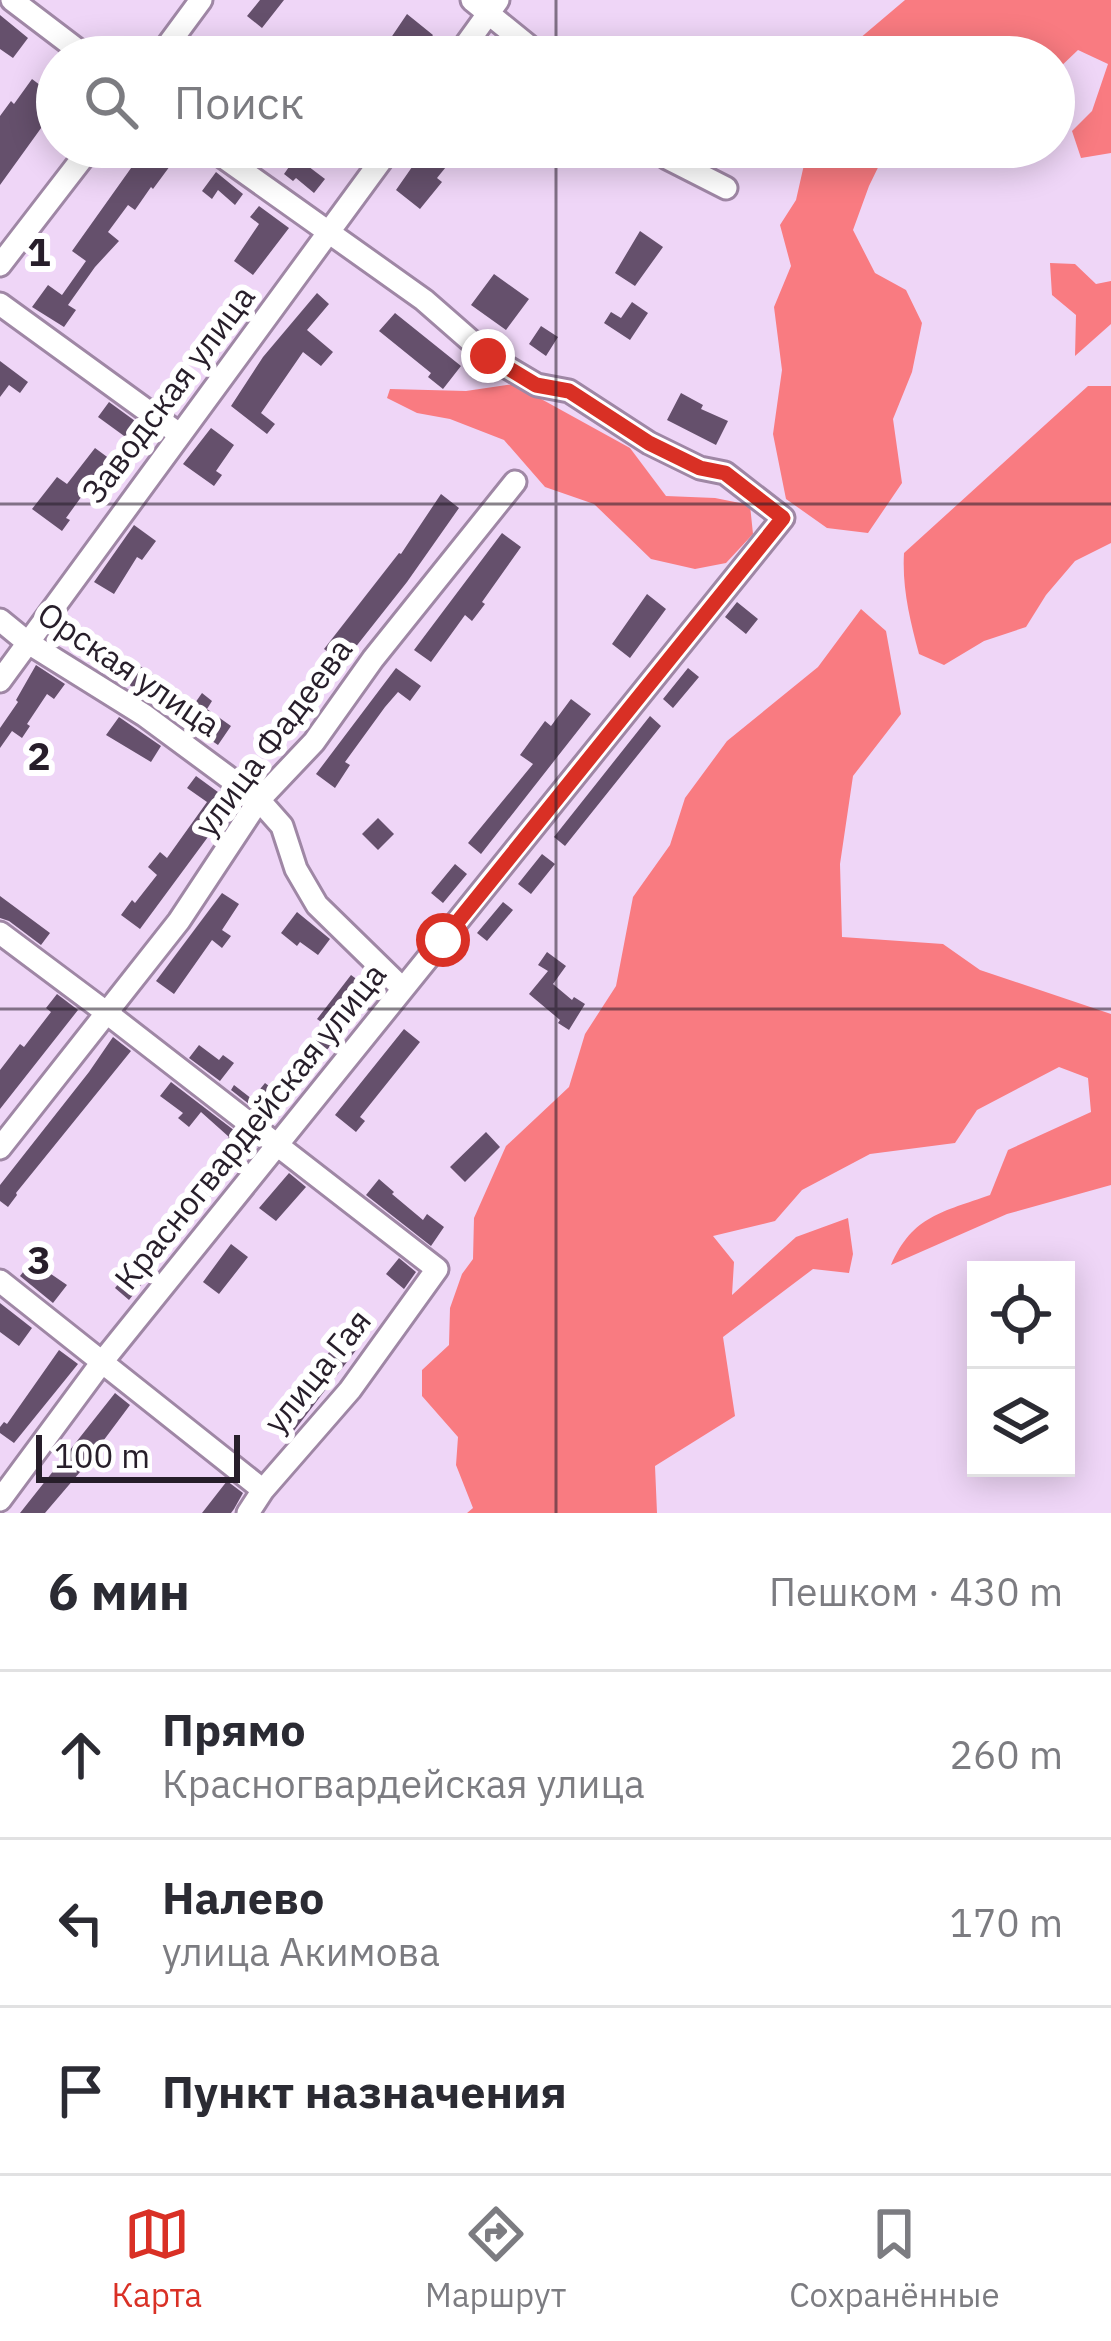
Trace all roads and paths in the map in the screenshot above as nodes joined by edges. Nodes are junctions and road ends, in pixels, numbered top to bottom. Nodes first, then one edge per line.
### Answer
1 (12, 0) edge
2 (201, 0) edge
3 (486, 4) edge
4 (59, 36) edge
5 (174, 36) edge
6 (468, 36) edge
7 (520, 36) edge
8 (75, 168) edge
9 (238, 168) edge
10 (377, 168) edge
11 (687, 168) edge
12 (726, 188) dead end
13 (328, 234) junction
14 (0, 266) edge
15 (0, 304) edge
16 (178, 434) junction
17 (514, 482) dead end
18 (0, 620) edge
19 (28, 642) junction
20 (0, 681) edge
21 (259, 800) junction
22 (0, 933) edge
23 (403, 989) junction
24 (107, 1012) junction
25 (277, 1145) junction
26 (0, 1148) edge
27 (0, 1281) edge
28 (102, 1362) junction
29 (263, 1490) junction
30 (0, 1500) edge
31 (248, 1513) edge

1 - 4 street
2 - 5 street
3 - 6 street
3 - 7 street
8 - 14 street
9 - 13 street
10 - 13 street, Заводская улица
11 - 12 street
13 - 16 street, Заводская улица
13 - 23 street, Красногвардейская улица
15 - 16 street
16 - 19 street, Заводская улица
17 - 21 street, улица Фадеева
18 - 19 street, Орская улица
19 - 20 street, Заводская улица
19 - 21 street, Орская улица
21 - 23 street, Орская улица
21 - 24 street, улица Фадеева
22 - 24 street
23 - 25 street, Красногвардейская улица
24 - 25 street
24 - 26 street, улица Фадеева
25 - 28 street, Красногвардейская улица
25 - 29 street, улица Гая
27 - 28 street
28 - 29 street
28 - 30 street, Красногвардейская улица
29 - 31 street, улица Гая

